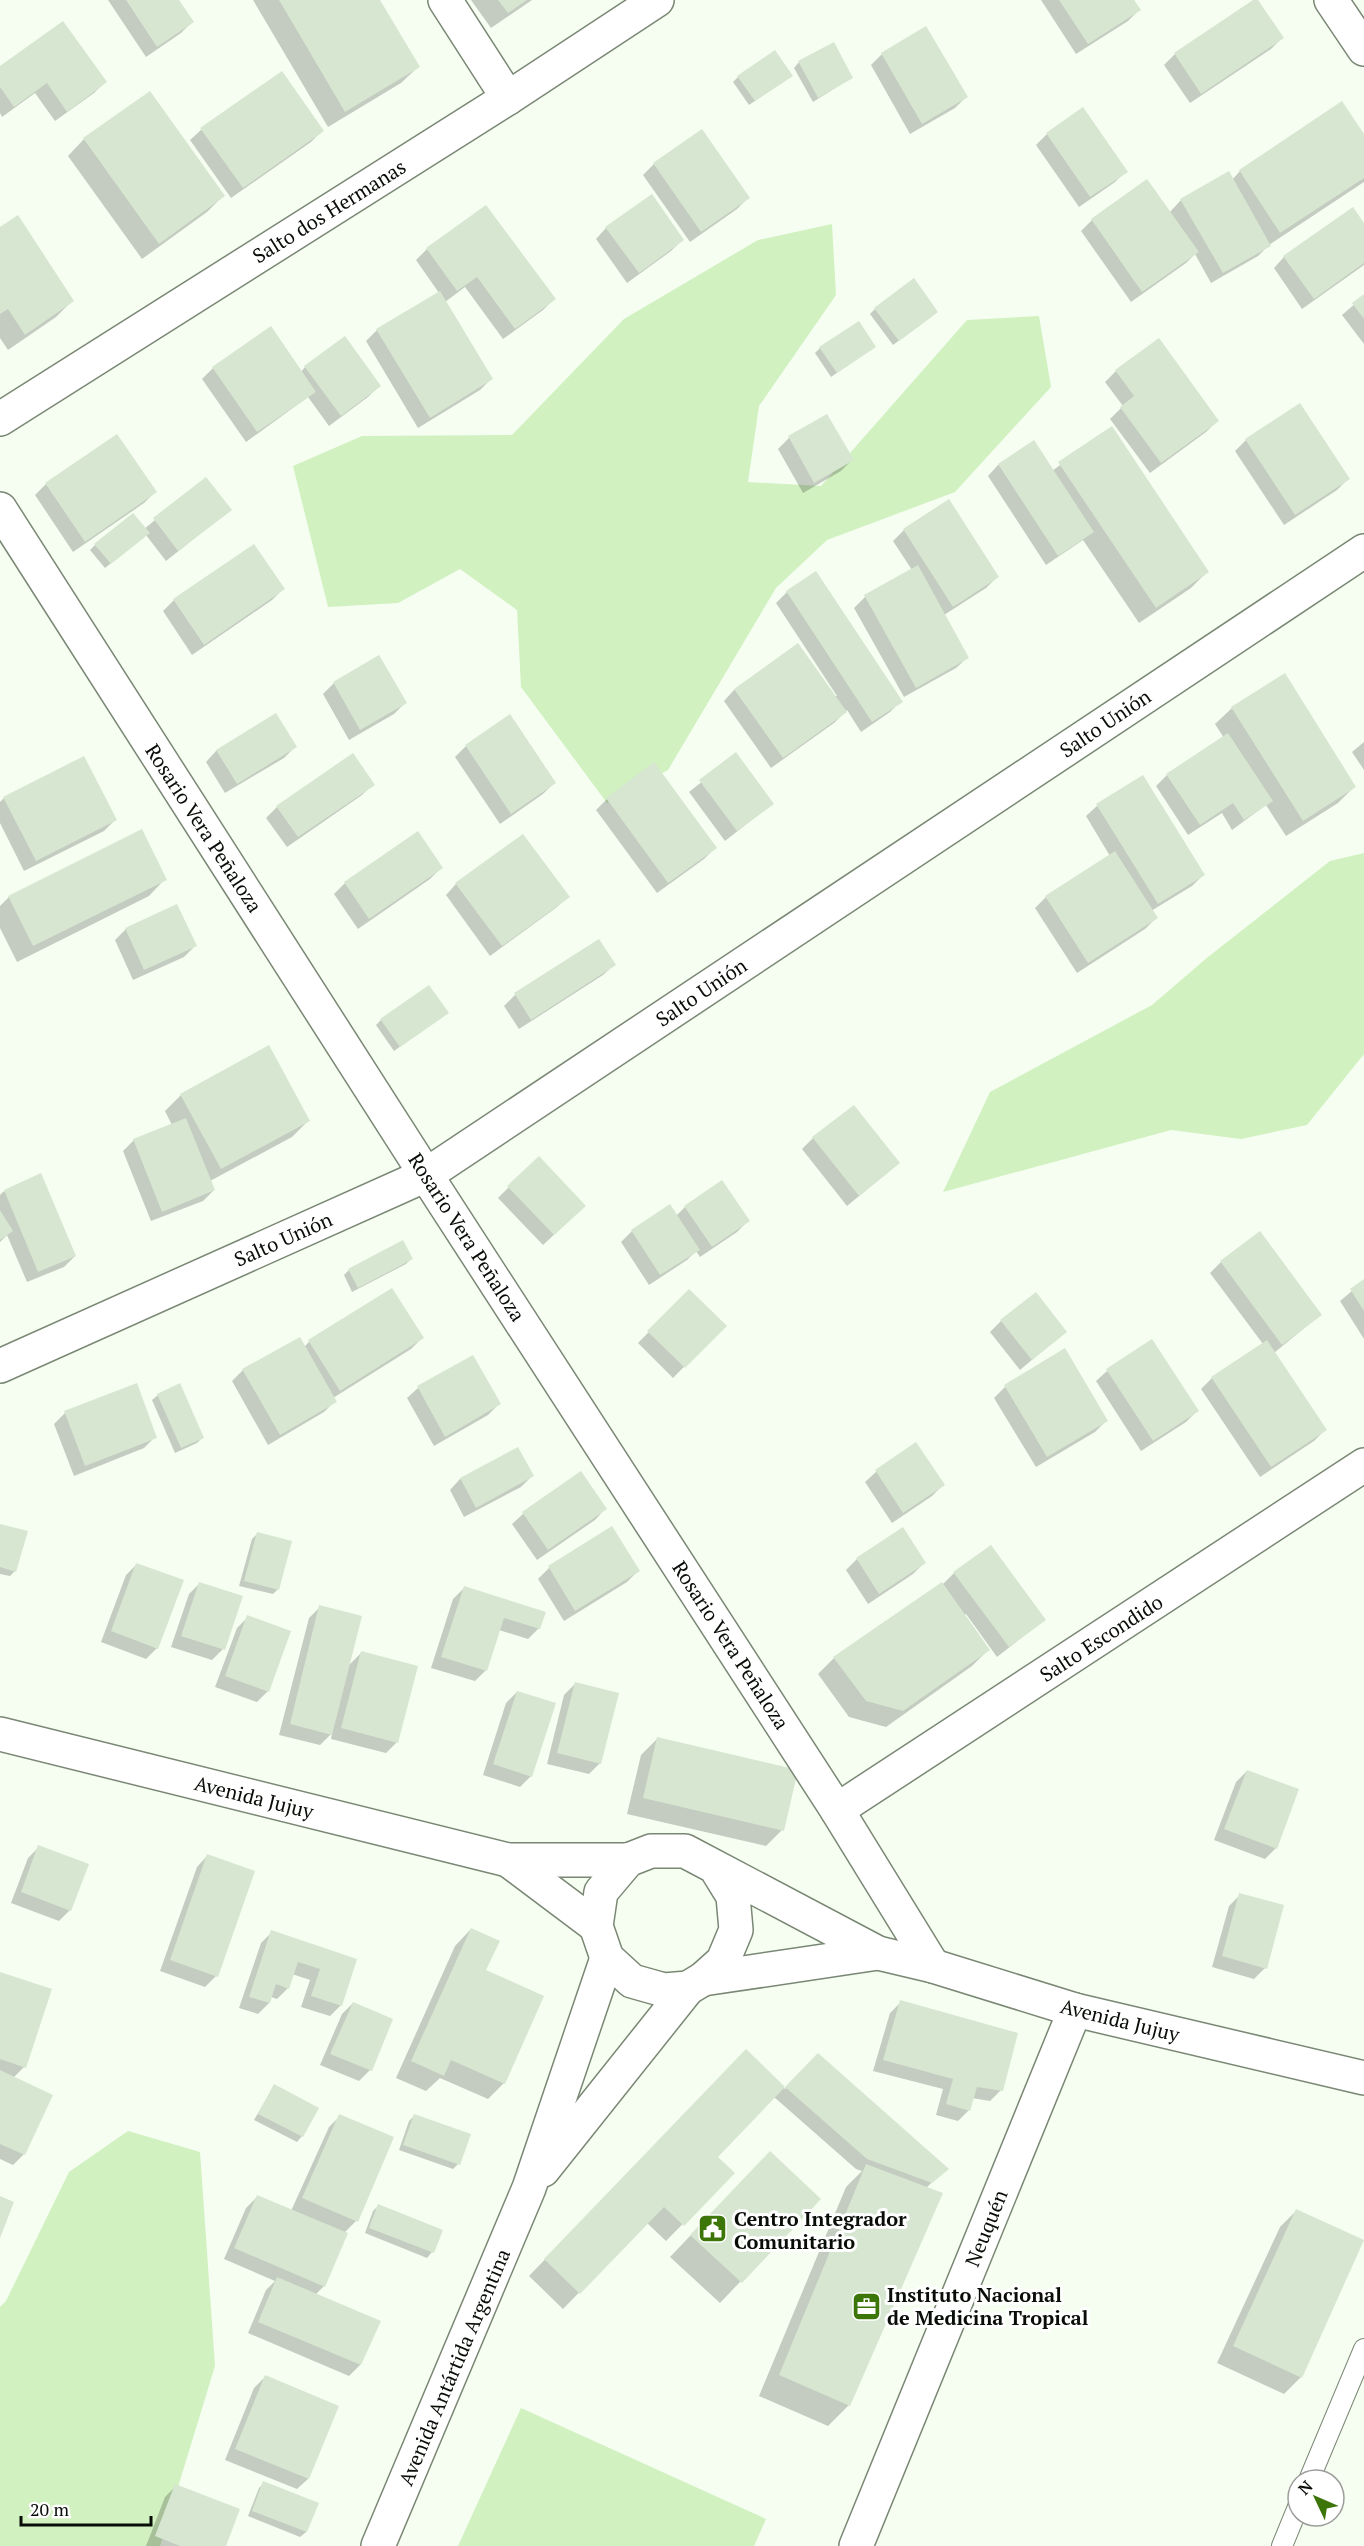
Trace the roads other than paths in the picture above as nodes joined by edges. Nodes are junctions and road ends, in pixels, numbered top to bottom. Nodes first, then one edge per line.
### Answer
1 (445, 0) edge
2 (657, 0) edge
3 (1331, 0) edge
4 (1364, 49) edge
5 (508, 98) junction
6 (0, 419) edge
7 (0, 509) edge
8 (1364, 551) edge
9 (426, 1175) junction
10 (0, 1366) edge
11 (1364, 1465) edge
12 (1, 1736) edge
13 (837, 1810) junction
14 (508, 1860) junction
15 (628, 1860) junction
16 (717, 1870) junction
17 (596, 1926) junction
18 (878, 1953) junction
19 (607, 1958) junction
20 (933, 1966) junction
21 (695, 1983) junction
22 (1075, 2010) junction
23 (1364, 2078) edge
24 (529, 2187) junction
25 (1364, 2349) edge
26 (1314, 2468) edge
27 (1289, 2528) edge
28 (378, 2546) edge
29 (856, 2546) edge
30 (1282, 2546) edge

1 - 5 street
2 - 5 street, Salto dos Hermanas
3 - 4 street
5 - 6 street, Salto dos Hermanas
7 - 9 street, Rosario Vera Peñaloza
8 - 9 street, Salto Unión
9 - 10 street, Salto Unión
9 - 13 street, Rosario Vera Peñaloza
11 - 13 street, Salto Escondido
12 - 14 street, Avenida Jujuy
13 - 20 street, Rosario Vera Peñaloza
14 - 15 street, Avenida Jujuy
14 - 17 street, Avenida Jujuy
15 - 16 street
15 - 17 street
16 - 18 street, Avenida Jujuy
16 - 21 street
17 - 19 street
18 - 20 street, Avenida Jujuy
18 - 21 street, Avenida Jujuy
19 - 21 street
19 - 24 street, Avenida Antártida Argentina
20 - 22 street, Avenida Jujuy
21 - 24 street, Avenida Antártida Argentina
22 - 23 street, Avenida Jujuy
22 - 29 street, Neuquén
24 - 28 street, Avenida Antártida Argentina
25 - 26 lane
27 - 30 lane

